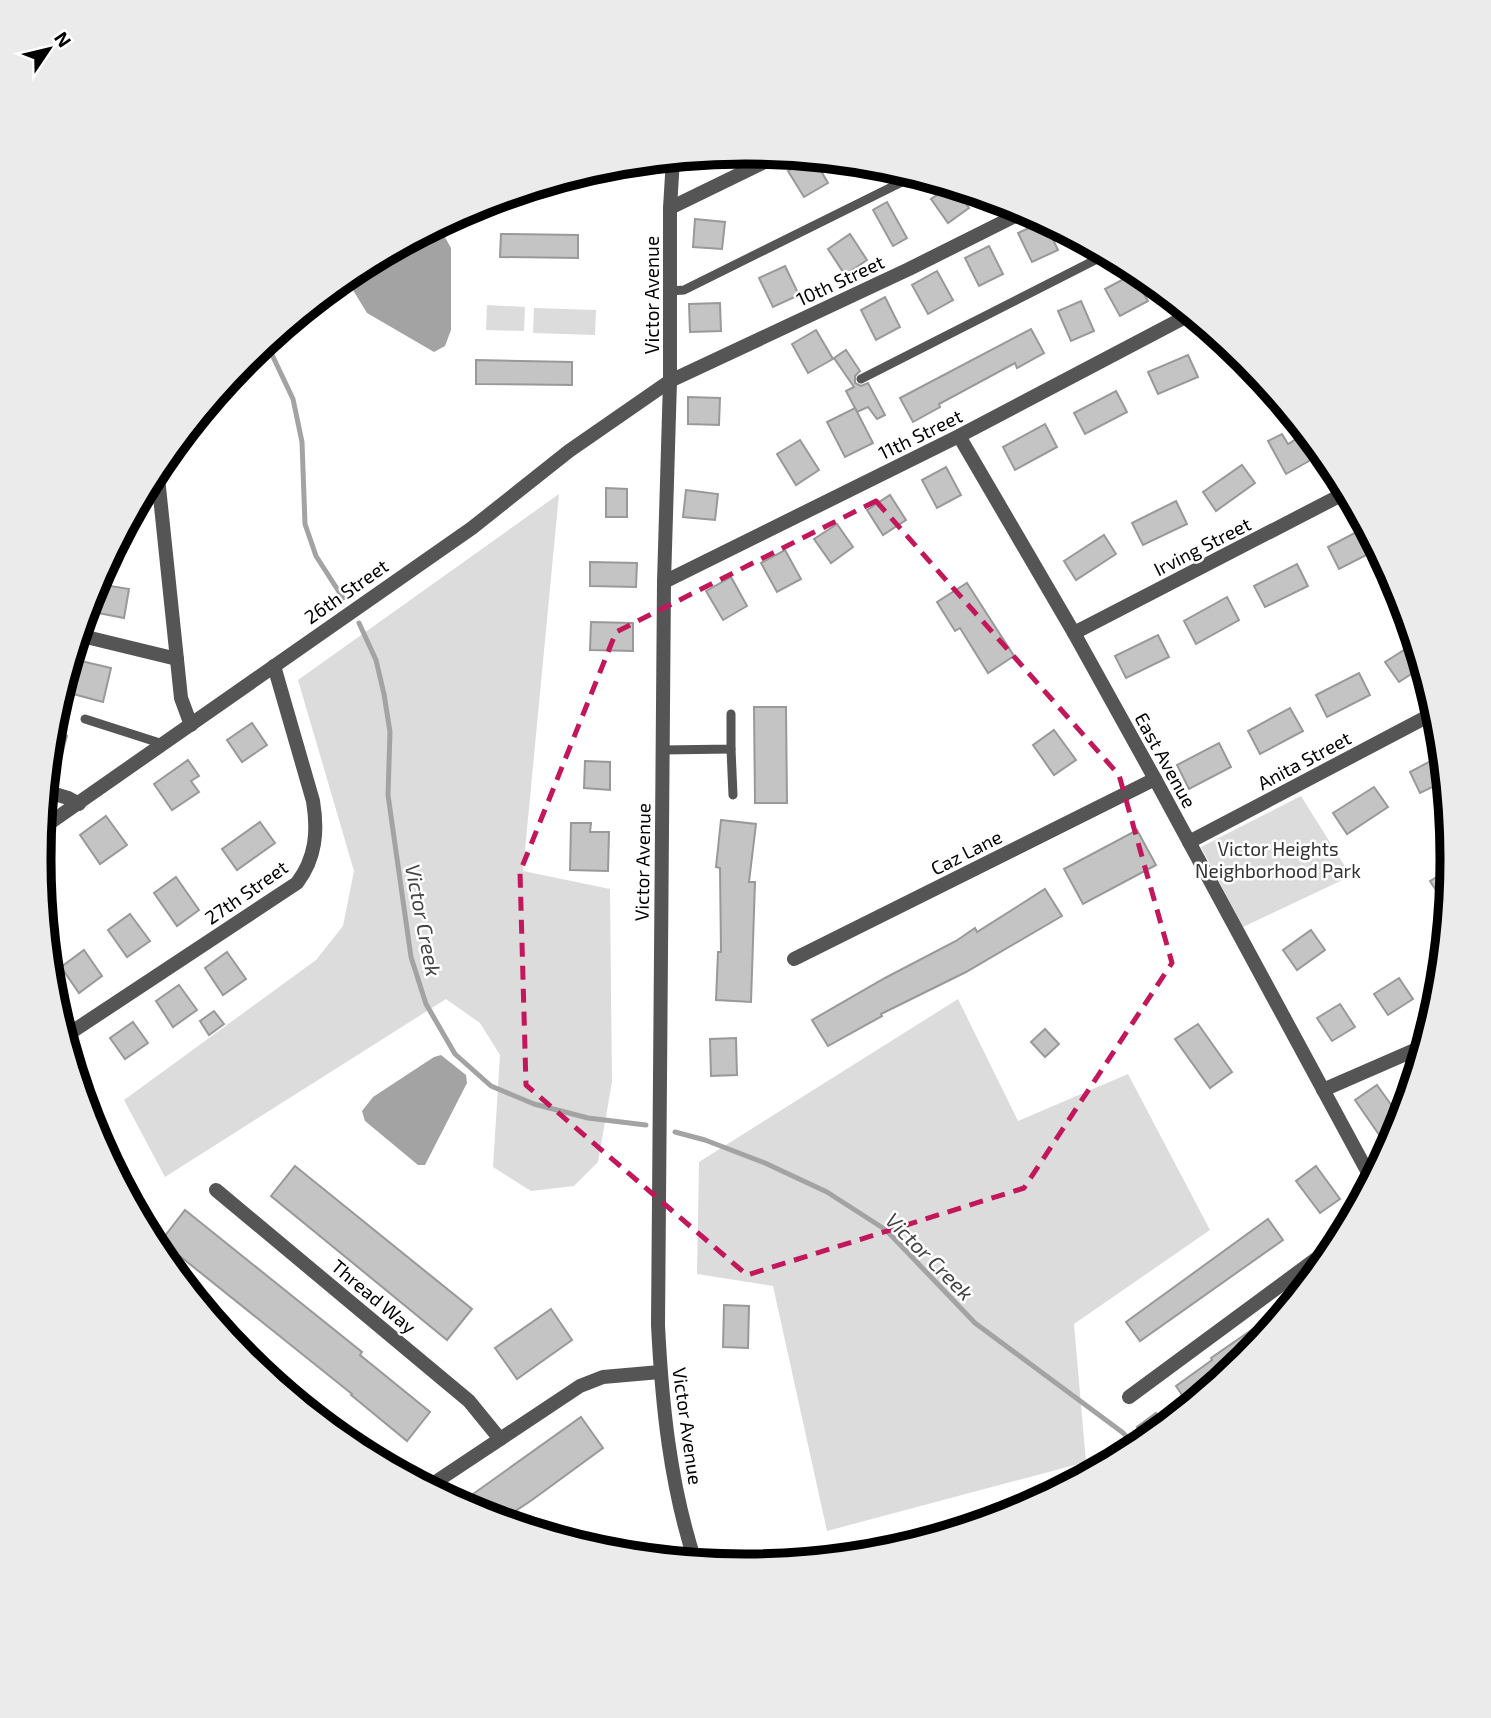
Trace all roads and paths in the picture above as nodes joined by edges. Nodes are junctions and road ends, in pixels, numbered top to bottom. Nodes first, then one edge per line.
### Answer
1 (759, 165) edge
2 (672, 168) edge
3 (901, 183) edge
4 (670, 208) junction
5 (1012, 217) edge
6 (1097, 259) edge
7 (670, 291) junction
8 (1182, 319) edge
9 (861, 379) dead end
10 (670, 381) junction
11 (959, 436) junction
12 (159, 487) edge
13 (156, 493) edge
14 (160, 494) junction
15 (1338, 497) edge
16 (664, 582) junction
17 (1074, 633) junction
18 (88, 637) edge
19 (177, 659) junction
20 (274, 666) junction
21 (731, 714) dead end
22 (1426, 717) edge
23 (85, 719) dead end
24 (191, 725) junction
25 (164, 744) junction
26 (731, 749) junction
27 (663, 750) junction
28 (1155, 779) junction
29 (54, 794) edge
30 (733, 795) dead end
31 (79, 804) junction
32 (52, 822) edge
33 (1189, 842) junction
34 (794, 959) dead end
35 (72, 1032) edge
36 (1413, 1051) edge
37 (1322, 1090) junction
38 (1367, 1170) edge
39 (216, 1190) dead end
40 (1310, 1263) edge
41 (660, 1372) junction
42 (1129, 1396) dead end
43 (500, 1439) junction
44 (437, 1481) edge
45 (693, 1551) edge

1 - 4 street
2 - 4 street, Victor Avenue
3 - 7 lane
4 - 7 street, Victor Avenue
5 - 10 street, 10th Street
6 - 9 lane
7 - 10 street, Victor Avenue
8 - 11 street, 11th Street
10 - 16 street, Victor Avenue
10 - 20 street, 26th Street
11 - 16 street, 11th Street
11 - 17 street, East Avenue
12 - 14 street
13 - 14 street
14 - 19 street
15 - 17 street, Irving Street
16 - 27 street, Victor Avenue
17 - 28 street, East Avenue
18 - 19 street
19 - 24 street
20 - 24 street, 26th Street
20 - 35 street, 27th Street
21 - 26 lane
22 - 33 street, Anita Street
23 - 25 lane
24 - 25 street, 26th Street
25 - 31 street, 26th Street
26 - 27 lane
26 - 30 lane
27 - 41 street, Victor Avenue
28 - 33 street, East Avenue
28 - 34 street, Caz Lane
29 - 31 street
31 - 32 street, 26th Street
33 - 37 street, East Avenue
36 - 37 street
37 - 38 street, East Avenue
39 - 43 street, Thread Way
40 - 42 street
41 - 43 street
41 - 45 street, Victor Avenue
43 - 44 street

